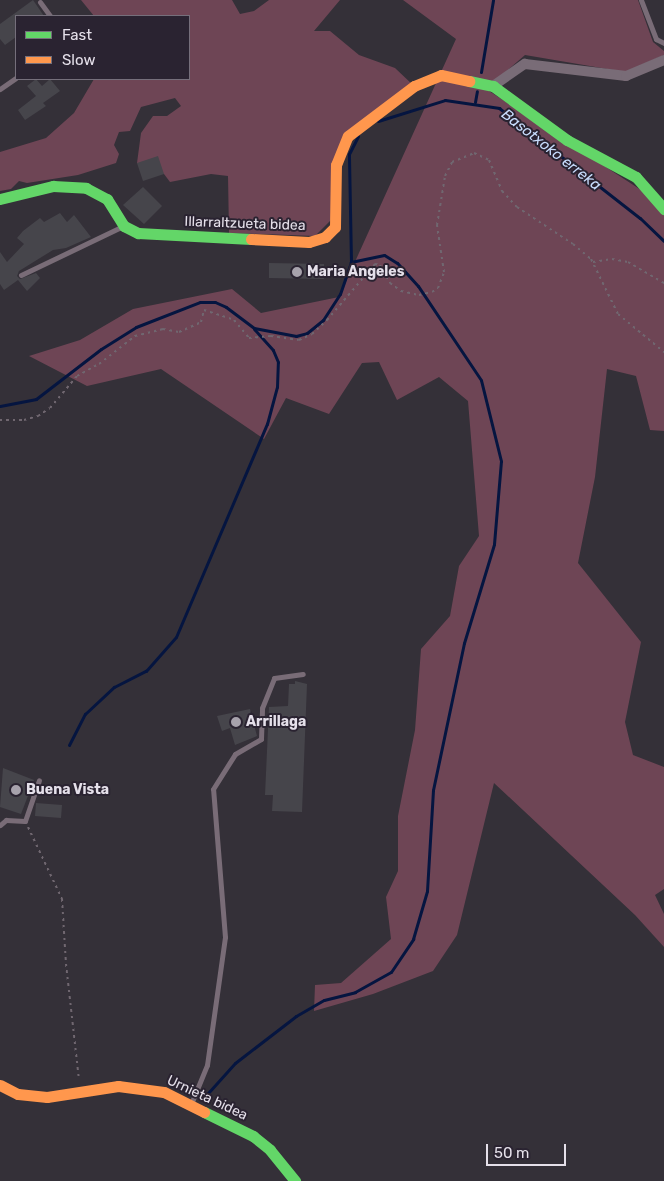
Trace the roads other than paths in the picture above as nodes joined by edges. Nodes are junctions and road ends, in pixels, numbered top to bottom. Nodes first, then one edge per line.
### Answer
1 (641, 0) edge
2 (40, 2) dead end
3 (49, 15) edge
4 (664, 43) edge
5 (664, 60) edge
6 (15, 79) edge
7 (493, 86) junction
8 (0, 89) edge
9 (0, 199) edge
10 (664, 209) edge
11 (124, 226) junction
12 (22, 274) dead end
13 (303, 674) dead end
14 (39, 780) dead end
15 (0, 825) edge
16 (0, 1085) edge
17 (191, 1104) junction
18 (295, 1181) edge

1 - 4 lane
2 - 3 lane
5 - 7 street
6 - 8 lane
7 - 10 street
7 - 11 street, Illarraltzueta bidea
9 - 11 street
11 - 12 lane
13 - 17 lane
14 - 15 lane
16 - 17 street, Urnieta bidea
17 - 18 street, Urnieta bidea

